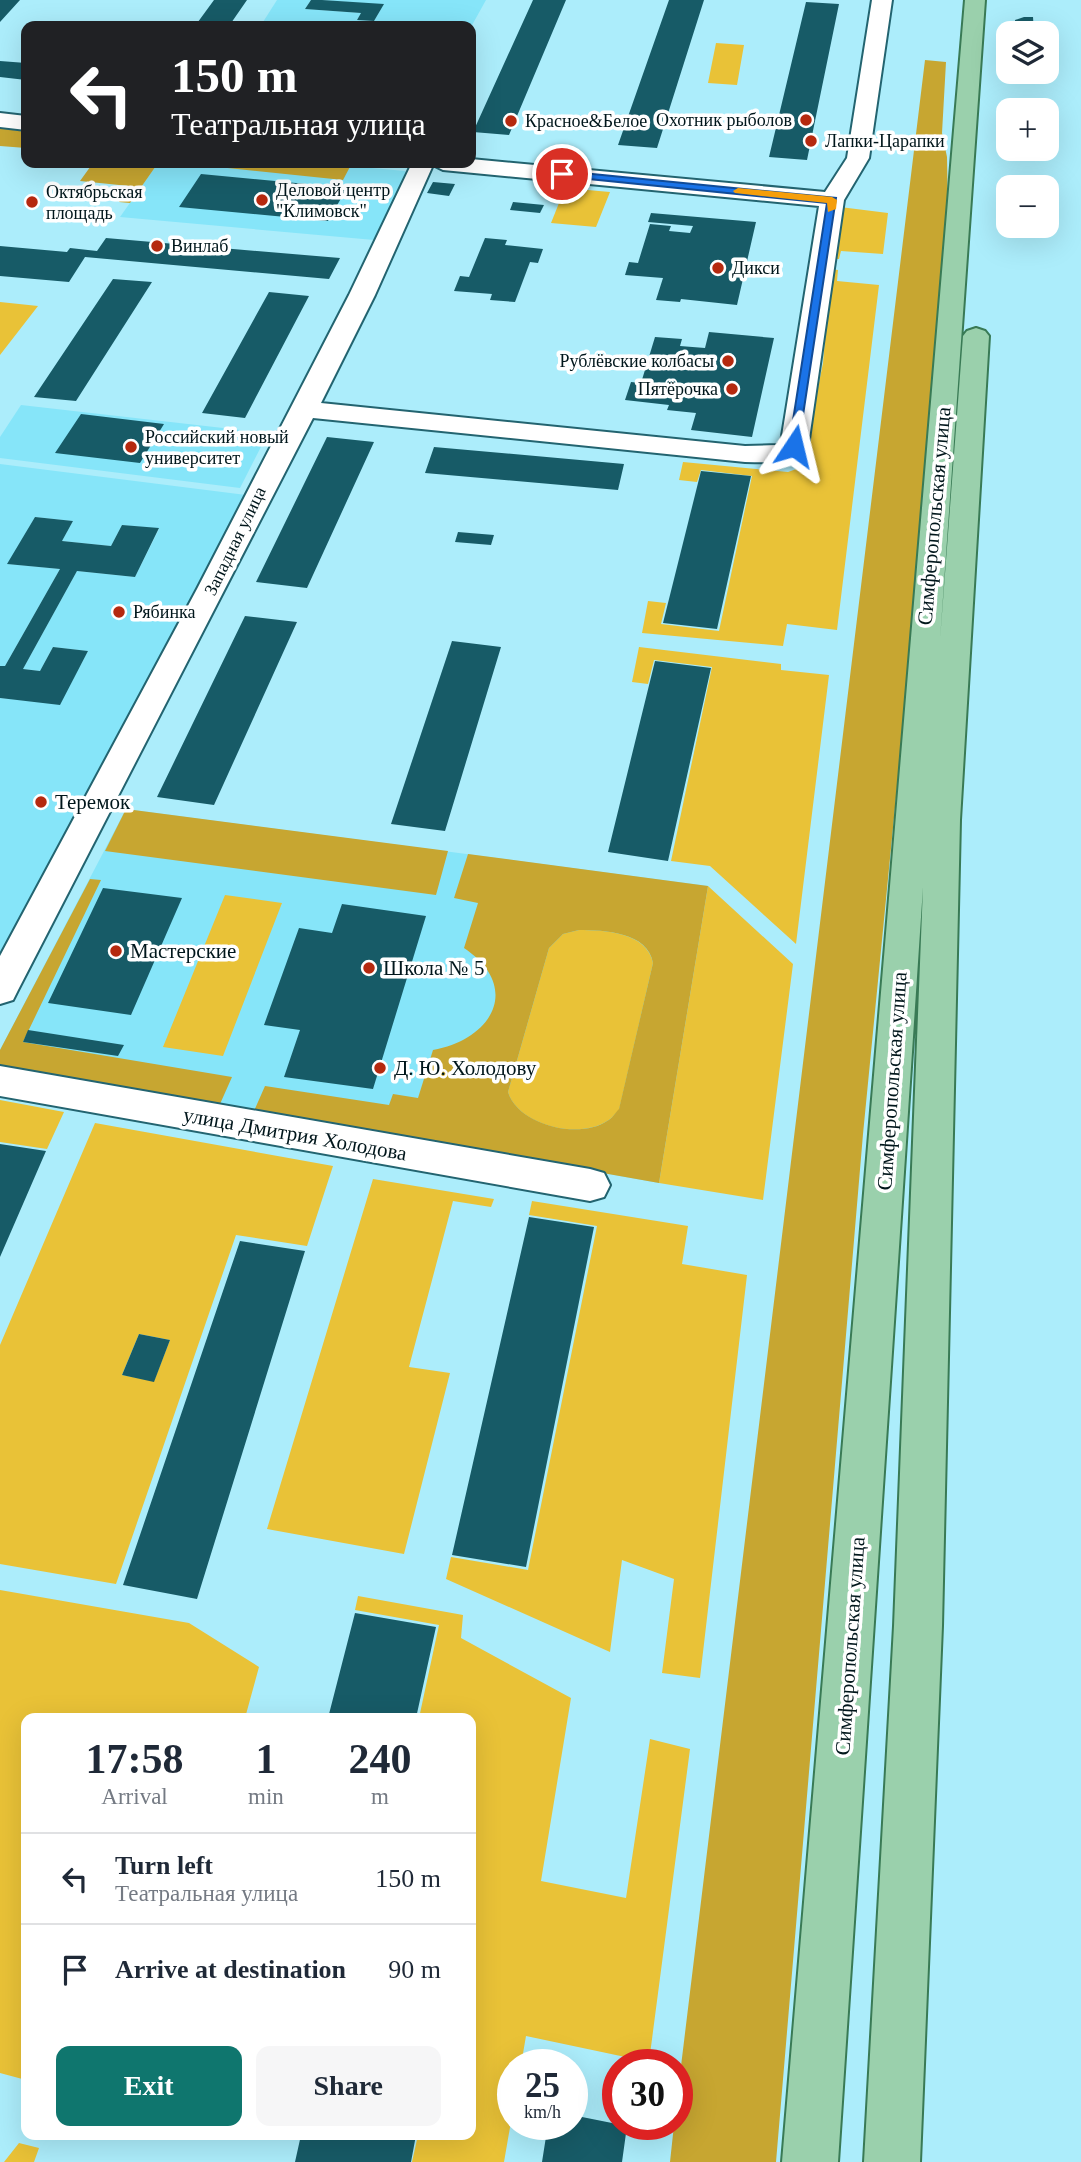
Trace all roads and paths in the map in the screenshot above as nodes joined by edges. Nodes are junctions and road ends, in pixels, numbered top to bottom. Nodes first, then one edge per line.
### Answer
1 (882, 0) edge
2 (975, 0) edge
3 (995, 0) edge
4 (992, 50) dead end
5 (0, 120) edge
6 (21, 122) edge
7 (476, 166) edge
8 (421, 168) edge
9 (985, 184) dead end
10 (832, 200) junction
11 (303, 409) junction
12 (0, 990) edge
13 (0, 1081) edge
14 (590, 1185) dead end
15 (810, 2162) edge
16 (892, 2162) edge

1 - 10 street
2 - 15 main road, Симферопольская улица
3 - 4 main road
5 - 6 street
7 - 10 street
8 - 11 street, Западная улица
9 - 16 main road, Симферопольская улица
10 - 11 street
11 - 12 street, Западная улица
13 - 14 street, улица Дмитрия Холодова

